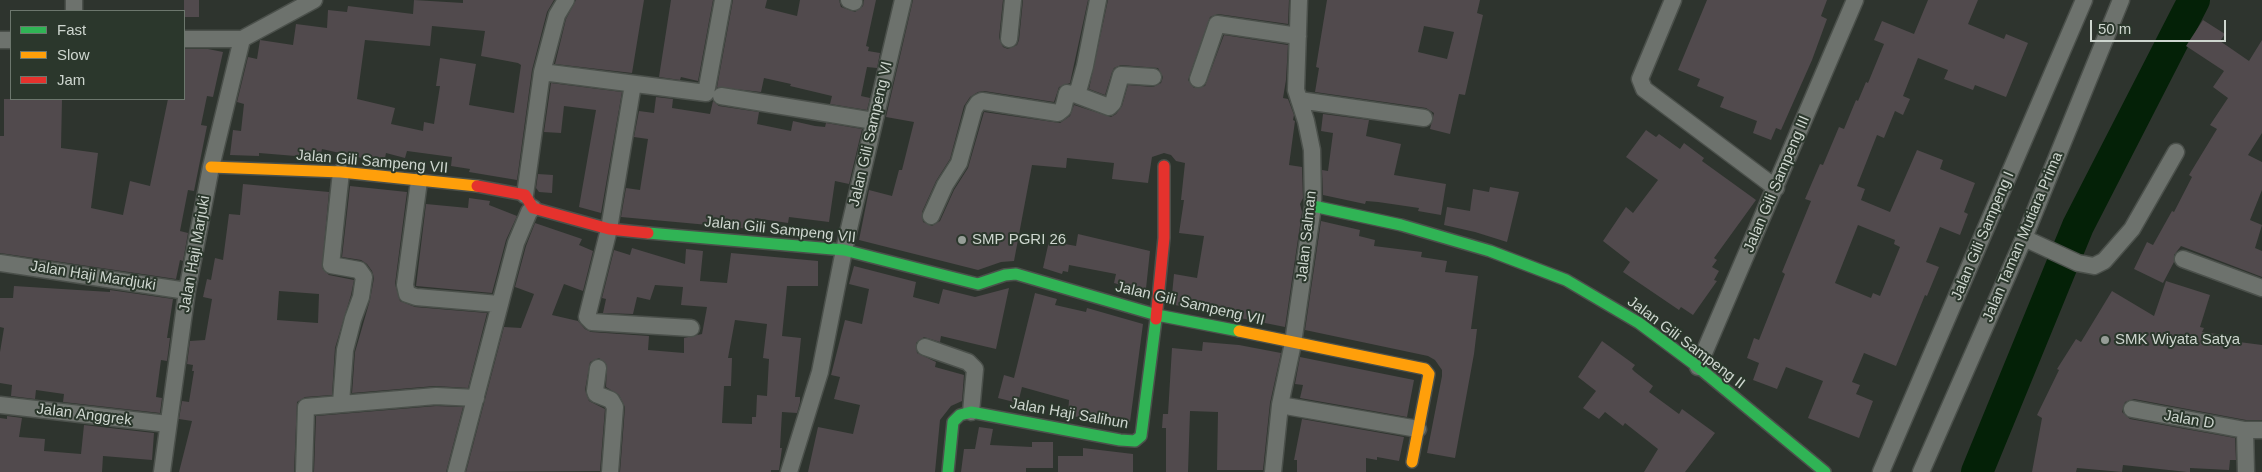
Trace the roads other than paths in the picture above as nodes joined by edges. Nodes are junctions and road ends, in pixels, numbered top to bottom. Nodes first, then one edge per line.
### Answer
1 (314, 0) edge
2 (566, 0) edge
3 (723, 0) edge
4 (903, 0) edge
5 (1013, 0) edge
6 (1098, 0) edge
7 (1300, 0) edge
8 (1673, 0) edge
9 (1855, 0) edge
10 (2084, 0) edge
11 (2121, 0) edge
12 (1298, 36) junction
13 (185, 39) edge
14 (242, 39) junction
15 (1009, 39) dead end
16 (542, 72) junction
17 (1153, 77) dead end
18 (1198, 79) dead end
19 (634, 84) junction
20 (1077, 95) junction
21 (721, 96) dead end
22 (1299, 100) junction
23 (1424, 118) dead end
24 (874, 122) junction
25 (2176, 152) dead end
26 (1164, 166) dead end
27 (211, 167) junction
28 (341, 172) junction
29 (419, 181) junction
30 (1776, 188) junction
31 (529, 201) junction
32 (1313, 206) junction
33 (932, 216) dead end
34 (609, 229) junction
35 (2029, 240) junction
36 (844, 250) junction
37 (2183, 259) dead end
38 (0, 263) edge
39 (2262, 288) edge
40 (187, 290) junction
41 (499, 304) junction
42 (1157, 315) junction
43 (691, 328) dead end
44 (1293, 343) junction
45 (925, 347) dead end
46 (1698, 367) junction
47 (598, 368) dead end
48 (476, 398) junction
49 (341, 404) junction
50 (1280, 404) junction
51 (0, 405) edge
52 (2132, 409) dead end
53 (971, 412) junction
54 (168, 424) junction
55 (1418, 429) junction
56 (2245, 430) junction
57 (2262, 430) edge
58 (1412, 462) dead end
59 (162, 472) edge
60 (304, 472) edge
61 (456, 472) edge
62 (610, 472) edge
63 (789, 472) edge
64 (948, 472) edge
65 (1273, 472) edge
66 (1825, 472) edge
67 (1881, 472) edge
68 (1921, 472) edge
69 (2246, 472) edge

1 - 14 street
2 - 16 street
3 - 19 street
4 - 24 street, Jalan Gili Sampeng VI
5 - 15 street
6 - 20 street
7 - 12 street, Jalan Salman
8 - 30 street
9 - 30 street, Jalan Gili Sampeng III
10 - 67 street, Jalan Gili Sampeng I
11 - 35 street, Jalan Taman Mutiara Prima
12 - 18 street
12 - 22 street, Jalan Salman
13 - 14 street
14 - 27 street, Jalan Haji Marjuki
16 - 19 street
16 - 31 street
17 - 20 street
19 - 34 street
20 - 33 street
21 - 24 street
22 - 23 street
22 - 32 street, Jalan Salman
24 - 36 street, Jalan Gili Sampeng VI
25 - 35 street
26 - 42 street, Jalan Haji Salihun
27 - 28 street, Jalan Gili Sampeng VII
27 - 40 street, Jalan Haji Marjuki
28 - 29 street, Jalan Gili Sampeng VII
28 - 49 street
29 - 31 street, Jalan Gili Sampeng VII
29 - 41 street
30 - 46 street, Jalan Gili Sampeng III
31 - 34 street, Jalan Gili Sampeng VII
31 - 41 street
32 - 44 street, Jalan Salman
32 - 46 street, Jalan Gili Sampeng II
34 - 36 street, Jalan Gili Sampeng VII
34 - 43 street
35 - 68 street, Jalan Taman Mutiara Prima
36 - 42 street, Jalan Gili Sampeng VII
36 - 63 street, Jalan Gili Sampeng VI
37 - 39 street
38 - 40 street, Jalan Haji Mardjuki
40 - 54 street, Jalan Haji Marjuki
41 - 48 street
42 - 44 street, Jalan Gili Sampeng VII
42 - 53 street, Jalan Haji Salihun
44 - 50 street, Jalan Salman
44 - 55 street, Jalan Gili Sampeng VII
45 - 53 street
46 - 66 street, Jalan Gili Sampeng II
47 - 62 street
48 - 49 street
48 - 61 street
49 - 60 street
50 - 55 street
50 - 65 street, Jalan Salman
51 - 54 street, Jalan Anggrek
52 - 56 street, Jalan D
53 - 64 street
54 - 59 street, Jalan Haji Marjuki
55 - 58 street, Jalan Gili Sampeng VII
56 - 57 street, Jalan D
56 - 69 street

